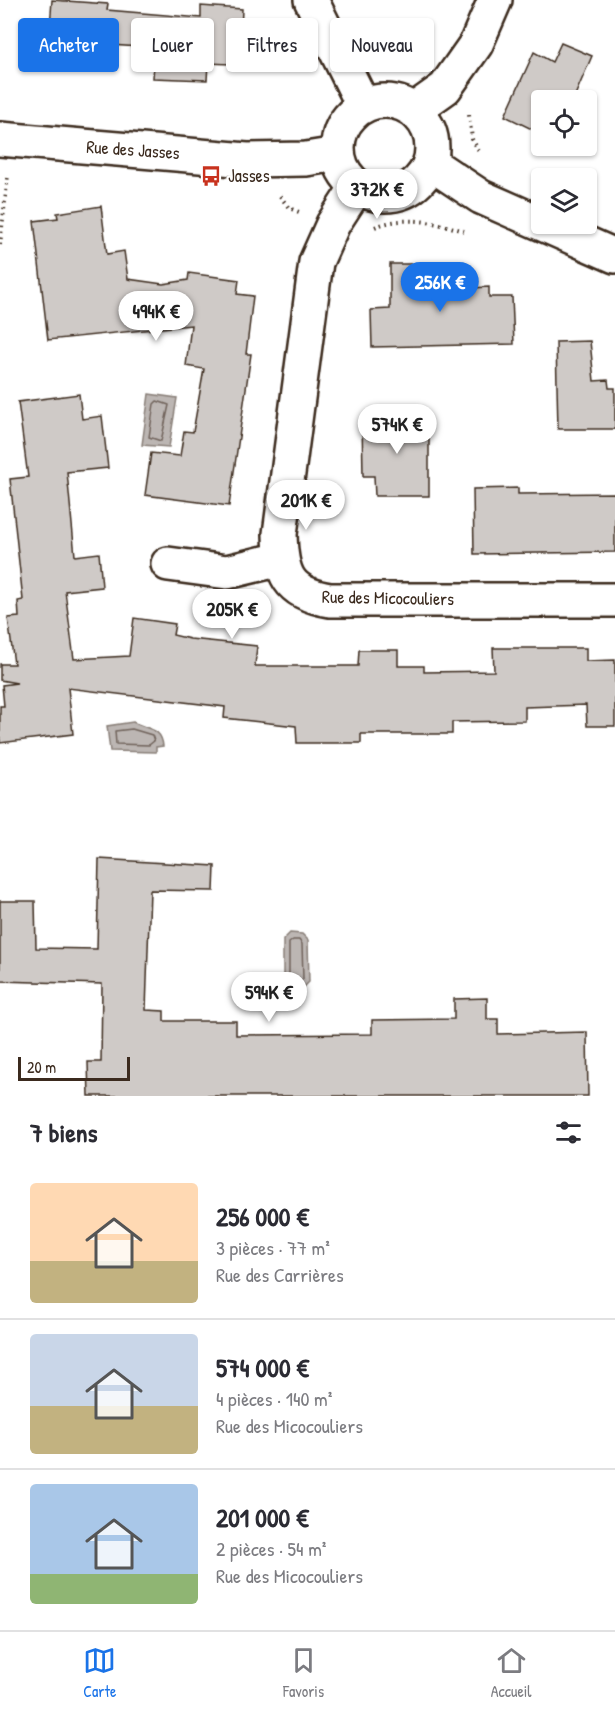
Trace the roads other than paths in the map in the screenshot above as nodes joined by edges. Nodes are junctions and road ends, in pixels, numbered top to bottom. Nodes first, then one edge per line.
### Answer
1 (311, 0) edge
2 (495, 0) edge
3 (363, 105) junction
4 (414, 110) junction
5 (5, 140) edge
6 (337, 154) junction
7 (430, 163) junction
8 (357, 187) junction
9 (615, 256) edge
10 (281, 559) junction
11 (168, 564) dead end
12 (615, 600) edge

1 - 3 street
2 - 4 street
3 - 4 street
3 - 6 street
4 - 7 street
5 - 6 street, Rue des Jasses
6 - 8 street
7 - 8 street
7 - 9 street
8 - 10 street, Rue des Micocouliers
10 - 11 street
10 - 12 street, Rue des Micocouliers

